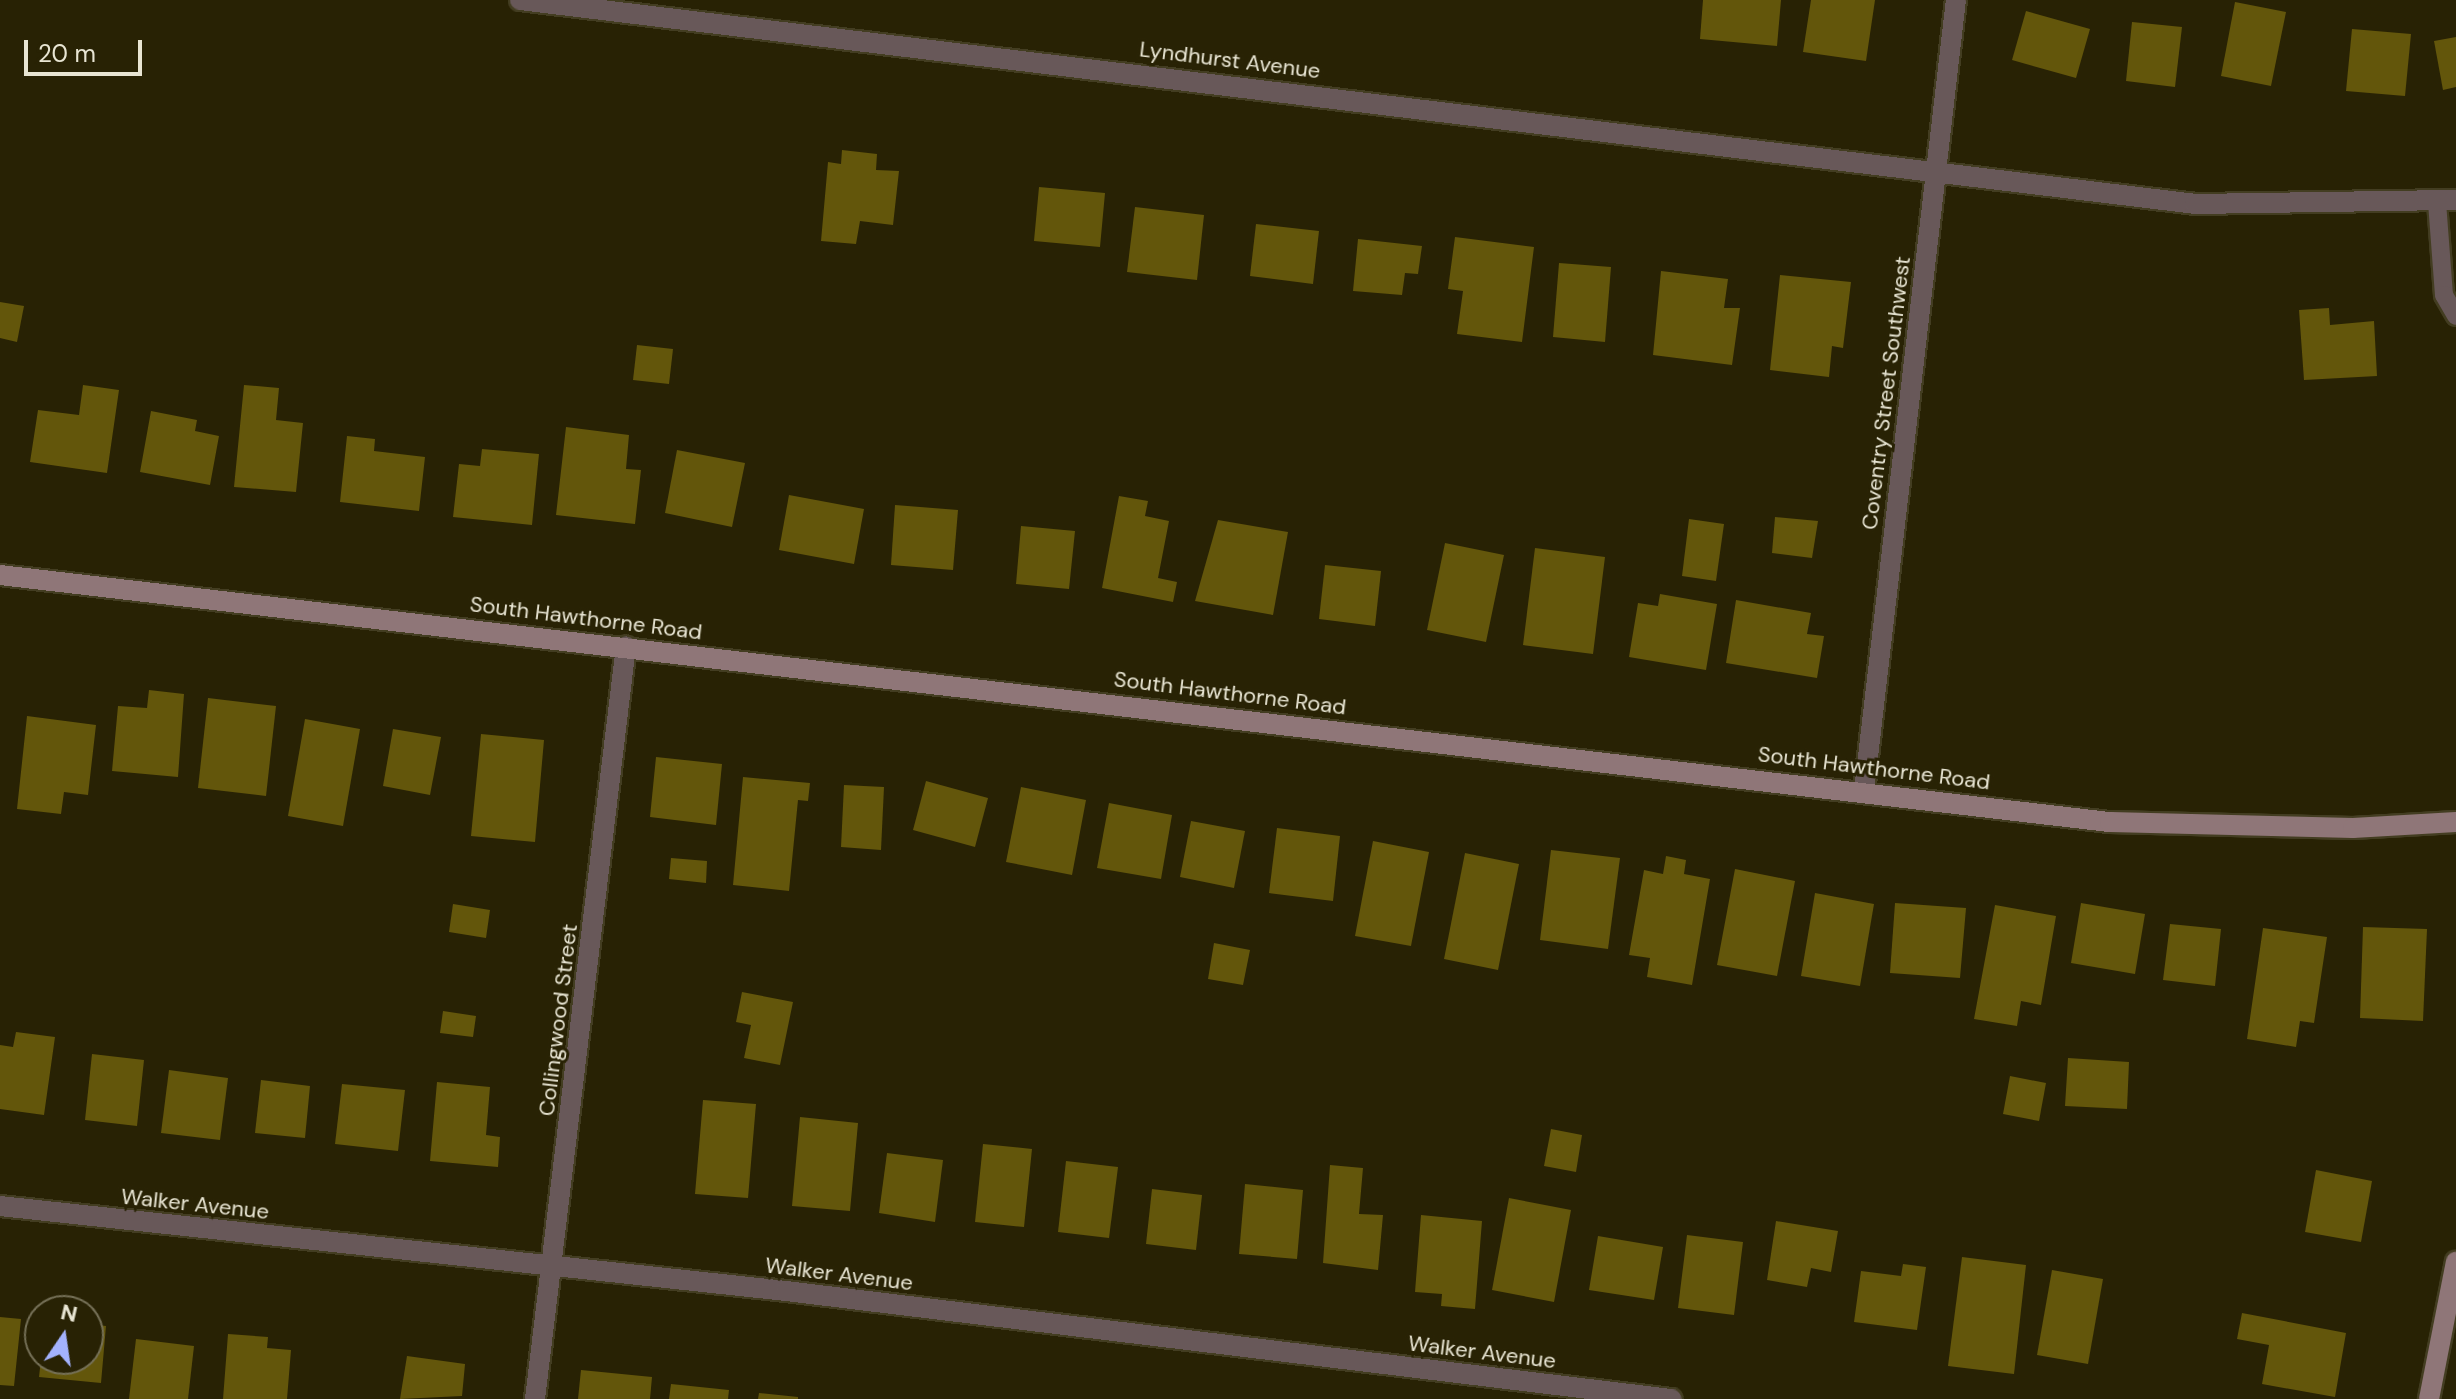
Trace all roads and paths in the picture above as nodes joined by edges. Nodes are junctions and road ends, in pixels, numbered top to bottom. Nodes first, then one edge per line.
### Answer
1 (520, 0) edge
2 (1956, 0) edge
3 (1936, 169) junction
4 (2446, 201) edge
5 (2456, 316) edge
6 (0, 575) edge
7 (626, 646) junction
8 (1864, 791) junction
9 (2456, 822) edge
10 (0, 1206) edge
11 (2456, 1262) edge
12 (552, 1268) junction
13 (535, 1399) edge
14 (1671, 1399) edge
15 (2429, 1399) edge

1 - 3 street, Lyndhurst Avenue
2 - 3 street, Coventry Street Southwest
3 - 4 street, Lyndhurst Avenue
3 - 8 street, Coventry Street Southwest
4 - 5 lane
6 - 7 main road, South Hawthorne Road
7 - 8 main road, South Hawthorne Road
7 - 12 street, Collingwood Street
8 - 9 main road, South Hawthorne Road
10 - 12 street, Walker Avenue
11 - 15 main road
12 - 13 street, Collingwood Street
12 - 14 street, Walker Avenue

